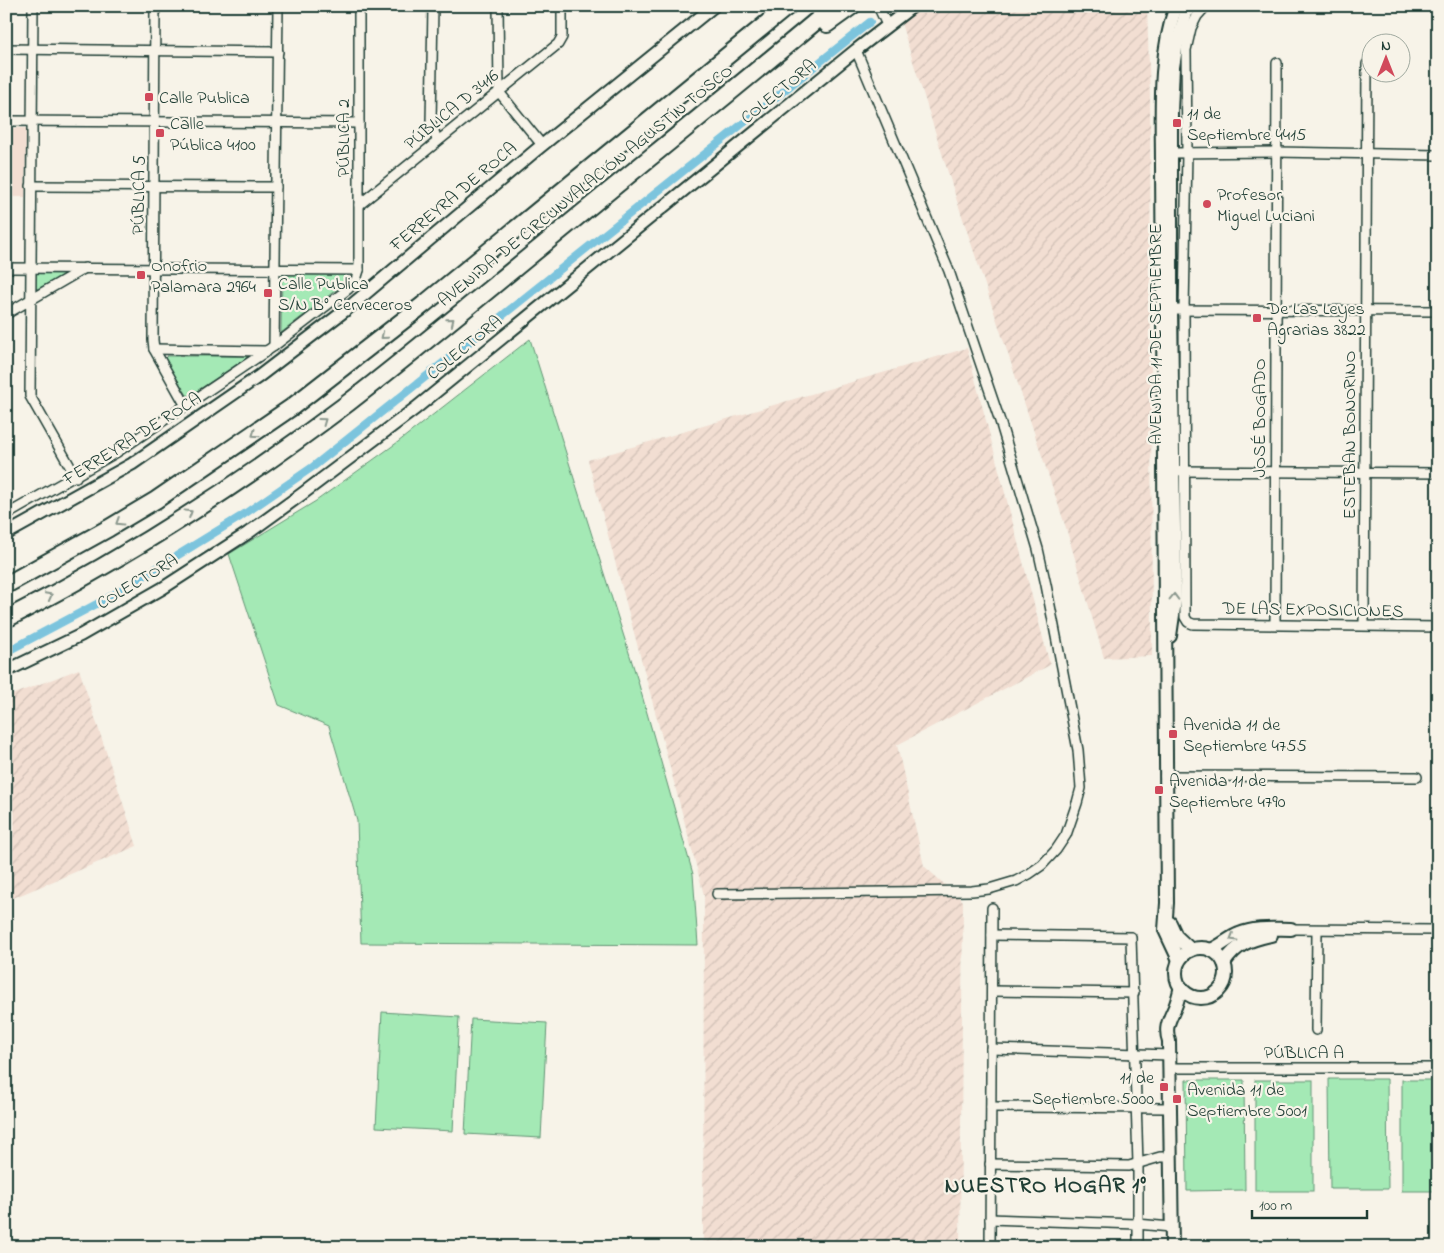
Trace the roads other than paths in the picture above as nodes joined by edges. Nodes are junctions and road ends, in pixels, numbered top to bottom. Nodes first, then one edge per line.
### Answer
1 (33, 6) edge
2 (155, 6) edge
3 (278, 6) edge
4 (359, 6) edge
5 (433, 6) edge
6 (498, 6) edge
7 (562, 6) edge
8 (714, 6) edge
9 (775, 6) edge
10 (788, 6) edge
11 (834, 6) edge
12 (852, 6) edge
13 (878, 6) edge
14 (913, 6) edge
15 (1176, 6) edge
16 (1188, 6) edge
17 (1206, 6) edge
18 (887, 25) junction
19 (6, 49) edge
20 (33, 49) junction
21 (155, 50) junction
22 (856, 50) junction
23 (278, 52) junction
24 (774, 56) junction
25 (1277, 63) dead end
26 (1367, 82) edge
27 (499, 92) junction
28 (669, 103) junction
29 (6, 121) edge
30 (32, 121) junction
31 (155, 122) junction
32 (278, 122) junction
33 (359, 123) junction
34 (437, 140) junction
35 (542, 145) junction
36 (1187, 152) junction
37 (1277, 152) junction
38 (1171, 153) junction
39 (1366, 154) junction
40 (1438, 154) edge
41 (31, 186) junction
42 (155, 187) junction
43 (276, 187) junction
44 (359, 205) junction
45 (6, 268) edge
46 (30, 268) junction
47 (85, 268) junction
48 (154, 268) junction
49 (275, 268) junction
50 (359, 270) junction
51 (30, 300) junction
52 (1167, 310) junction
53 (1184, 310) junction
54 (1276, 310) junction
55 (1366, 311) junction
56 (1438, 311) edge
57 (6, 314) edge
58 (271, 348) junction
59 (154, 349) junction
60 (186, 406) junction
61 (1174, 471) junction
62 (1275, 472) junction
63 (1365, 472) junction
64 (1438, 473) edge
65 (76, 477) junction
66 (6, 515) edge
67 (6, 534) edge
68 (6, 585) edge
69 (6, 619) edge
70 (1275, 624) junction
71 (1364, 625) junction
72 (1438, 627) edge
73 (1164, 663) junction
74 (6, 670) edge
75 (1166, 776) junction
76 (1417, 777) dead end
77 (717, 894) dead end
78 (1167, 903) junction
79 (992, 908) dead end
80 (1291, 930) junction
81 (1317, 930) junction
82 (1438, 930) edge
83 (992, 936) junction
84 (1191, 950) junction
85 (1212, 950) junction
86 (1179, 960) junction
87 (1224, 963) junction
88 (1181, 987) junction
89 (992, 991) junction
90 (1134, 992) junction
91 (1199, 997) junction
92 (1316, 1030) dead end
93 (1169, 1041) junction
94 (991, 1049) junction
95 (1136, 1054) junction
96 (1169, 1061) junction
97 (1438, 1068) edge
98 (991, 1108) junction
99 (1170, 1108) junction
100 (1136, 1109) junction
101 (1170, 1157) junction
102 (990, 1164) junction
103 (1138, 1164) junction
104 (990, 1219) junction
105 (1138, 1224) junction
106 (1172, 1227) junction
107 (990, 1247) edge
108 (1138, 1247) edge
109 (1172, 1247) edge

1 - 20 street
2 - 21 street, PÚBLICA 5
3 - 23 street
4 - 33 street, PÚBLICA 2
5 - 34 street
6 - 27 street
7 - 27 street, PÚBLICA D 3416
8 - 35 street, FERREYRA DE ROCA
9 - 28 highway
10 - 28 highway, AVENIDA DE CIRCUNVALACIÓN AGUSTÍN TOSCO
11 - 24 highway, AVENIDA DE CIRCUNVALACIÓN AGUSTÍN TOSCO
12 - 24 highway
13 - 18 street
14 - 18 street, COLECTORA
15 - 52 main road, AVENIDA 11 DE SEPTIEMBRE
16 - 38 main road, AVENIDA 11 DE SEPTIEMBRE
17 - 36 street
18 - 22 street, COLECTORA
19 - 20 street
20 - 21 street
20 - 30 street
21 - 23 street
21 - 31 street, PÚBLICA 5
22 - 74 street, COLECTORA
22 - 77 street
23 - 32 street
69 -> 24 highway, AVENIDA DE CIRCUNVALACIÓN AGUSTÍN TOSCO
25 - 37 street, JOSÉ BOGADO
26 - 39 street, ESTEBAN BONORINO
27 - 34 street, PÚBLICA D 3416
27 - 35 street
28 -> 68 highway, AVENIDA DE CIRCUNVALACIÓN AGUSTÍN TOSCO
29 - 30 street
30 - 31 street
30 - 41 street
31 - 32 street
31 - 42 street, PÚBLICA 5
32 - 33 street
32 - 43 street
33 - 44 street, PÚBLICA 2
34 - 44 street, PÚBLICA D 3416
35 - 67 street, FERREYRA DE ROCA
36 - 37 street
36 - 38 street
36 - 53 street
37 - 39 street
37 - 54 street, JOSÉ BOGADO
38 - 52 main road, AVENIDA 11 DE SEPTIEMBRE
39 - 40 street
39 - 55 street, ESTEBAN BONORINO
41 - 42 street
41 - 46 street
42 - 43 street
42 - 48 street, PÚBLICA 5
43 - 49 street
44 - 50 street, PÚBLICA 2
45 - 46 street
46 - 47 street
46 - 51 street
47 - 48 street
47 - 51 street
48 - 49 street
48 - 59 street, PÚBLICA 5
49 - 50 street
49 - 58 street
50 - 58 street
51 - 57 street
51 - 65 street
52 - 53 street
52 - 61 main road, AVENIDA 11 DE SEPTIEMBRE
53 - 54 street
53 - 61 street
54 - 55 street
54 - 62 street, JOSÉ BOGADO
55 - 56 street
55 - 63 street, ESTEBAN BONORINO
58 - 59 street
58 - 60 street
59 - 60 street, PÚBLICA 5
60 - 65 street
61 - 62 street
61 - 70 street, DE LAS EXPOSICIONES
61 - 73 main road, AVENIDA 11 DE SEPTIEMBRE
73 -> 61 main road, AVENIDA 11 DE SEPTIEMBRE
62 - 63 street
62 - 70 street, JOSÉ BOGADO
63 - 64 street
63 - 71 street, ESTEBAN BONORINO
65 - 66 street, FERREYRA DE ROCA
70 - 71 street, DE LAS EXPOSICIONES
71 - 72 street, DE LAS EXPOSICIONES
73 - 75 main road, AVENIDA 11 DE SEPTIEMBRE
75 - 76 street
75 - 78 main road, AVENIDA 11 DE SEPTIEMBRE
78 - 84 main road
78 - 86 main road
79 - 83 street
80 - 81 street
80 -> 85 main road
80 - 87 main road
81 - 82 street
81 - 92 street
83 - 89 street
83 - 90 street
84 - 85 main road
84 - 86 main road
85 - 87 main road
86 - 88 main road
87 - 91 main road
88 - 91 main road
88 - 93 main road
89 - 90 street
89 - 94 street
90 - 95 street
91 - 93 main road
93 - 96 main road
94 - 95 street, PÚBLICA A
94 - 98 street
95 - 96 street, PÚBLICA A
95 - 100 street
96 - 97 street, PÚBLICA A
96 - 99 main road
98 - 100 street
98 - 102 street
99 - 100 street
99 - 101 main road
100 - 103 street
101 - 103 street
101 - 106 main road
102 - 103 street
102 - 104 street
103 - 105 street
104 - 105 street
104 - 107 street
105 - 106 street
105 - 108 street
106 - 109 main road

